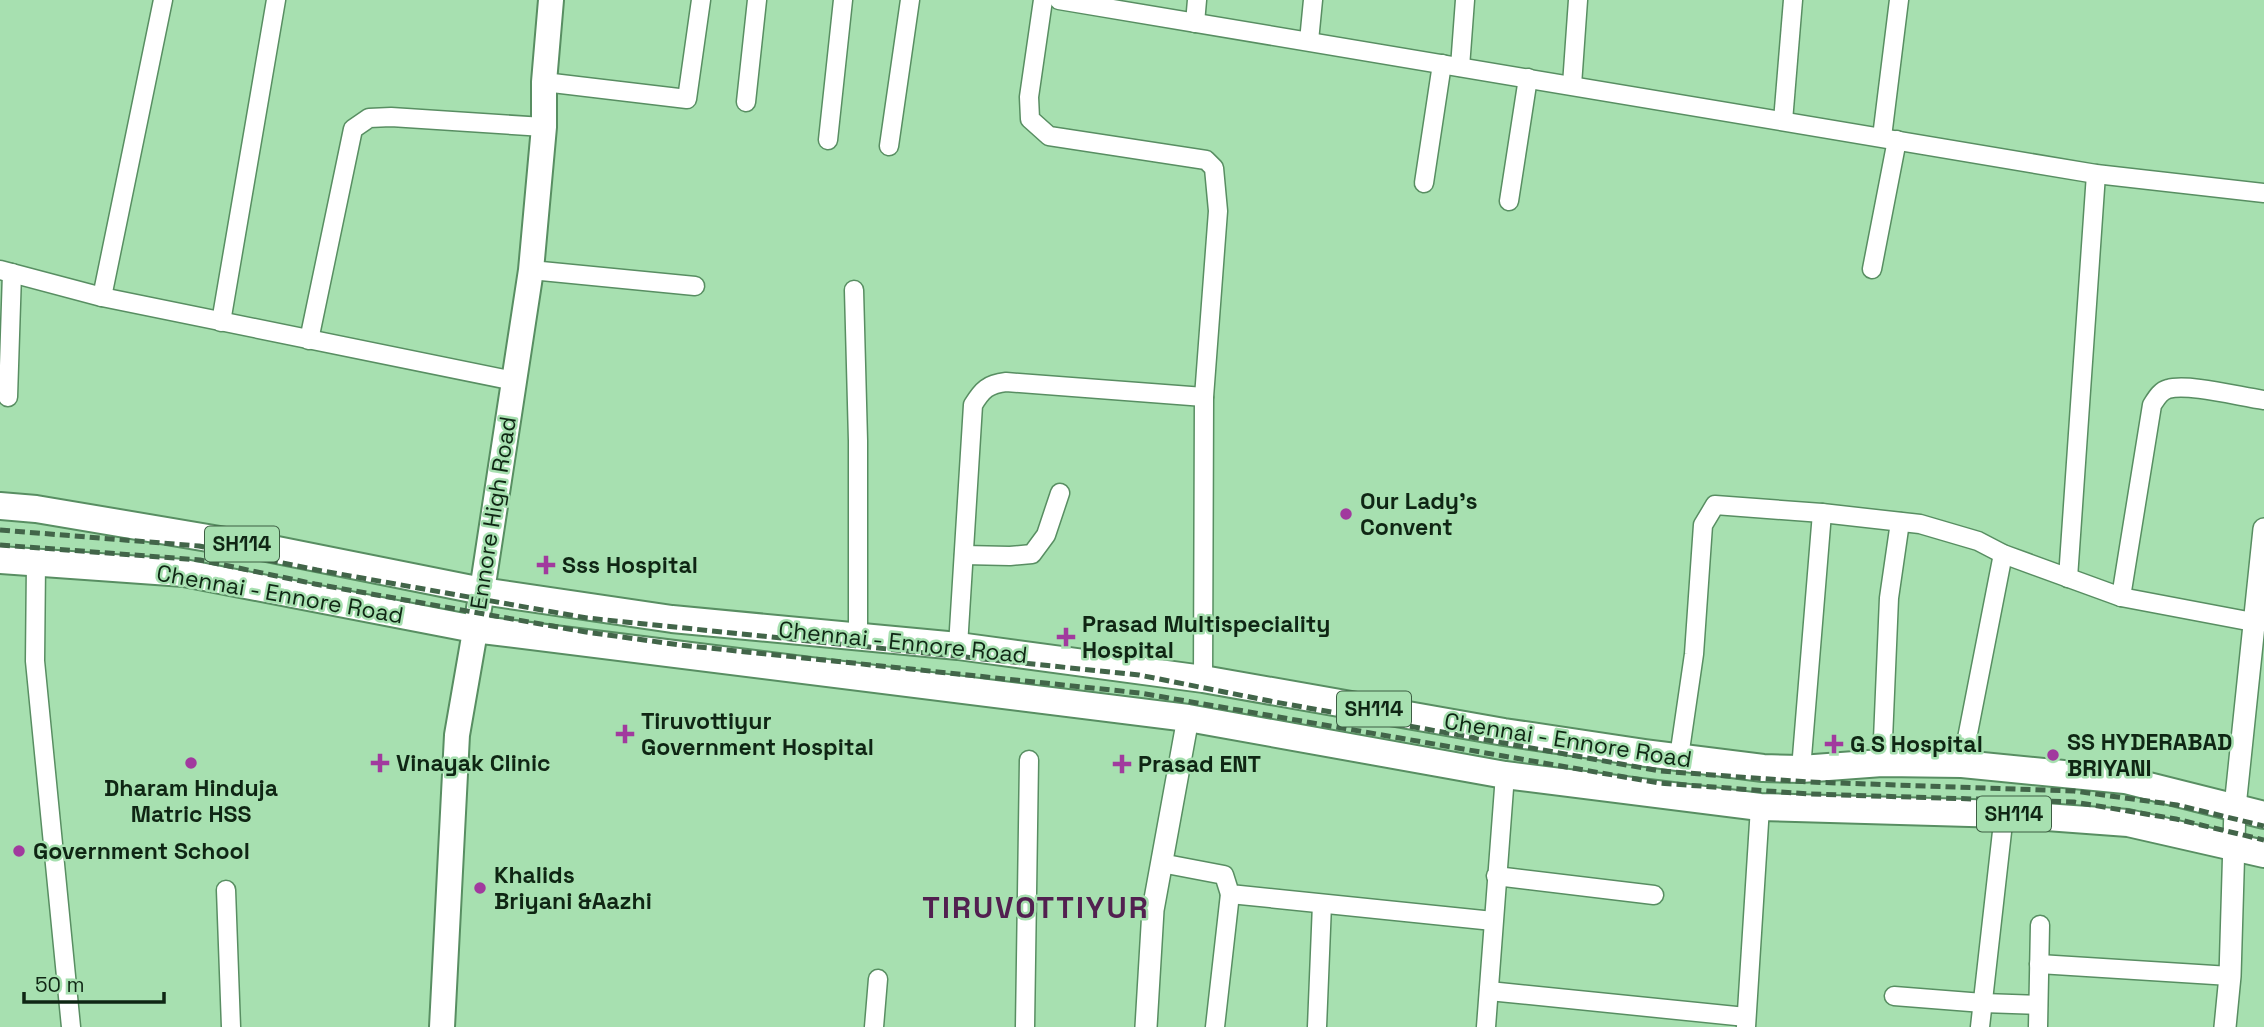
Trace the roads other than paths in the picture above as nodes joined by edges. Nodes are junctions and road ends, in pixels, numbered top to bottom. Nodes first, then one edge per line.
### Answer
1 (163, 0) edge
2 (276, 0) edge
3 (551, 0) edge
4 (701, 0) edge
5 (757, 0) edge
6 (844, 0) edge
7 (910, 0) edge
8 (1044, 0) edge
9 (1059, 0) edge
10 (1196, 0) edge
11 (1313, 0) edge
12 (1465, 0) edge
13 (1578, 0) edge
14 (1793, 0) edge
15 (1899, 0) edge
16 (1195, 23) junction
17 (1309, 41) junction
18 (1451, 65) junction
19 (1528, 78) junction
20 (544, 82) junction
21 (1572, 85) junction
22 (746, 102) dead end
23 (1783, 121) junction
24 (544, 127) junction
25 (1889, 138) junction
26 (828, 140) dead end
27 (889, 146) dead end
28 (2096, 174) junction
29 (1424, 183) dead end
30 (2264, 193) edge
31 (1509, 201) dead end
32 (1872, 269) dead end
33 (531, 270) junction
34 (6, 272) edge
35 (695, 286) dead end
36 (854, 290) dead end
37 (102, 297) junction
38 (221, 322) junction
39 (309, 340) junction
40 (514, 381) junction
41 (8, 397) dead end
42 (1204, 397) junction
43 (2264, 400) edge
44 (1060, 493) dead end
45 (0, 506) edge
46 (1822, 513) junction
47 (1900, 522) junction
48 (2264, 529) edge
49 (2003, 554) junction
50 (964, 555) junction
51 (0, 560) edge
52 (36, 563) junction
53 (2068, 578) junction
54 (482, 592) junction
55 (2121, 597) junction
56 (2253, 622) junction
57 (474, 629) junction
58 (858, 636) junction
59 (958, 646) junction
60 (1203, 679) junction
61 (1188, 718) junction
62 (1688, 759) junction
63 (1028, 760) dead end
64 (1882, 763) junction
65 (1962, 764) junction
66 (1801, 769) junction
67 (1505, 775) junction
68 (1692, 798) junction
69 (1760, 807) junction
70 (2235, 807) junction
71 (2004, 814) junction
72 (2264, 815) edge
73 (2234, 847) junction
74 (2264, 855) edge
75 (1161, 863) junction
76 (1496, 876) junction
77 (226, 890) dead end
78 (1230, 894) junction
79 (1654, 895) dead end
80 (1322, 904) junction
81 (1493, 920) junction
82 (2040, 925) dead end
83 (2039, 964) junction
84 (2230, 976) junction
85 (878, 979) dead end
86 (1489, 991) junction
87 (1894, 996) dead end
88 (1983, 1003) junction
89 (2038, 1005) junction
90 (1746, 1022) edge
91 (71, 1027) edge
92 (231, 1027) edge
93 (442, 1027) edge
94 (874, 1027) edge
95 (1025, 1027) edge
96 (1146, 1027) edge
97 (1215, 1027) edge
98 (1317, 1027) edge
99 (1486, 1027) edge
100 (1980, 1027) edge
101 (2038, 1027) edge
102 (2225, 1027) edge

1 - 37 street
2 - 38 street
3 - 20 main road, Ennore High Road
4 - 20 street
5 - 22 street
6 - 26 street
7 - 27 street
8 - 42 street
9 - 16 street
10 - 16 street
11 - 17 street
12 - 18 street
13 - 21 street
14 - 23 street
15 - 25 street
16 - 17 street
17 - 18 street
18 - 19 street
18 - 29 street
19 - 21 street
19 - 31 street
20 - 24 main road, Ennore High Road
21 - 23 street
23 - 25 street
24 - 33 main road, Ennore High Road
24 - 39 street
25 - 28 street
25 - 32 street
28 - 30 street
28 - 53 street
33 - 35 street
33 - 40 main road, Ennore High Road
34 - 37 street
34 - 41 street
36 - 58 street
37 - 38 street
38 - 39 street
39 - 40 street
40 - 54 main road, Ennore High Road
42 - 50 street
42 - 60 street
43 - 55 street
44 - 50 street
45 - 54 main road, Chennai - Ennore Road / SH114
46 - 47 street
46 - 62 street
46 - 66 street
47 - 49 street
47 - 64 street
48 - 56 street
49 - 53 street
49 - 65 street
50 - 59 street
51 - 52 main road, Chennai - Ennore Road / SH114
52 - 57 main road, Chennai - Ennore Road / SH114
52 - 91 street
53 - 55 street
54 - 57 main road, Ennore High Road
54 - 58 main road, Chennai - Ennore Road / SH114
55 - 56 street
56 - 70 street
57 - 61 main road, Chennai - Ennore Road / SH114
57 - 93 main road, Ennore High Road
58 - 59 main road, Chennai - Ennore Road / SH114
59 - 60 main road, Chennai - Ennore Road / SH114
60 - 62 main road, Chennai - Ennore Road / SH114
61 - 67 main road, Chennai - Ennore Road / SH114
61 - 75 street
62 - 66 main road, Chennai - Ennore Road / SH114
62 - 68 main road
63 - 95 street
64 - 65 main road, Chennai - Ennore Road / SH114
64 - 66 main road, Chennai - Ennore Road / SH114
65 - 70 main road, Chennai - Ennore Road / SH114
67 - 68 main road, Chennai - Ennore Road / SH114
67 - 76 street
68 - 69 main road, Chennai - Ennore Road / SH114
69 - 71 main road, Chennai - Ennore Road / SH114
69 - 90 street
70 - 72 main road, Chennai - Ennore Road / SH114
70 - 73 street
71 - 73 main road, Chennai - Ennore Road / SH114
71 - 88 street
73 - 74 main road, Chennai - Ennore Road / SH114
73 - 84 street
75 - 78 street
75 - 96 street
76 - 79 street
76 - 81 street
77 - 92 street
78 - 80 street
78 - 97 street
80 - 81 street
80 - 98 street
81 - 86 street
82 - 83 street
83 - 84 street
83 - 89 street
84 - 102 street
85 - 94 street
86 - 90 street
86 - 99 street
87 - 88 street
88 - 89 street
88 - 100 street
89 - 101 street

